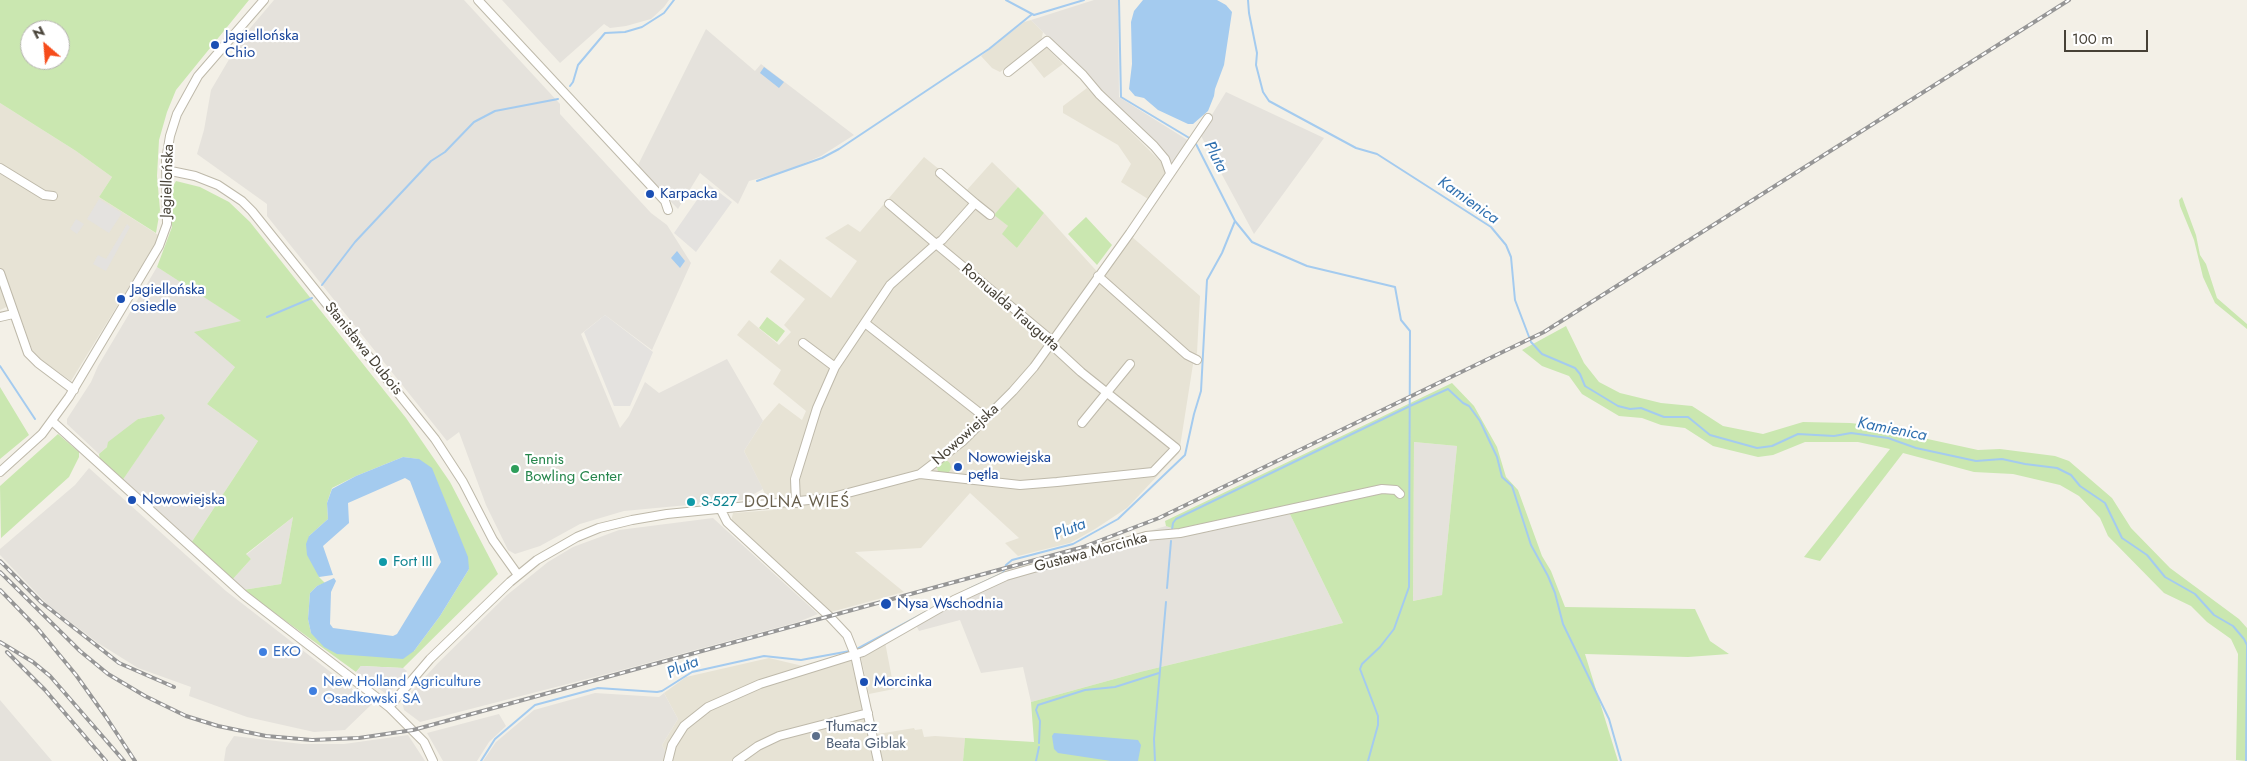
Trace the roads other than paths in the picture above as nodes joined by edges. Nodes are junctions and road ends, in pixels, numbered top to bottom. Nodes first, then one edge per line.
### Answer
1 (264, 0) edge
2 (478, 0) edge
3 (1008, 72) dead end
4 (1208, 118) dead end
5 (0, 168) edge
6 (166, 170) junction
7 (940, 173) dead end
8 (1170, 173) junction
9 (53, 196) dead end
10 (975, 203) junction
11 (889, 204) dead end
12 (668, 210) dead end
13 (990, 215) dead end
14 (936, 244) junction
15 (0, 272) edge
16 (1098, 276) junction
17 (13, 314) junction
18 (0, 317) edge
19 (865, 323) junction
20 (803, 343) dead end
21 (1052, 343) junction
22 (1196, 360) dead end
23 (1130, 364) dead end
24 (835, 367) junction
25 (74, 390) junction
26 (1106, 392) junction
27 (986, 418) junction
28 (52, 421) junction
29 (1082, 423) dead end
30 (0, 471) edge
31 (920, 474) junction
32 (1400, 494) dead end
33 (796, 503) junction
34 (721, 510) junction
35 (518, 575) junction
36 (854, 652) junction
37 (389, 707) junction
38 (868, 713) junction
39 (433, 761) edge
40 (668, 761) edge
41 (737, 761) edge
42 (878, 761) edge

1 - 6 street, Jagiellońska
2 - 12 street
3 - 8 street
4 - 8 street, Nowowiejska
5 - 9 street
6 - 25 street, Jagiellońska
6 - 35 street, Stanisława Dubois
7 - 10 street
8 - 16 street, Nowowiejska
10 - 13 street
10 - 14 street
11 - 14 street, Romualda Traugutta
14 - 19 street
14 - 21 street, Romualda Traugutta
15 - 17 street
16 - 21 street, Nowowiejska
16 - 22 street
17 - 18 street
17 - 25 street
19 - 24 street
19 - 27 street
20 - 24 street
21 - 26 street, Romualda Traugutta
21 - 27 street, Nowowiejska
23 - 26 street
24 - 33 street
25 - 28 street, Jagiellońska
26 - 29 street
26 - 31 street, Romualda Traugutta
27 - 31 street, Nowowiejska
28 - 30 street, Jagiellońska
28 - 37 street
31 - 33 street, Nowowiejska
32 - 36 street, Gustawa Morcinka
33 - 34 street, Nowowiejska
34 - 35 street, Nowowiejska
34 - 36 street
35 - 37 street, Nowowiejska
36 - 38 street
36 - 40 street, Gustawa Morcinka
37 - 39 street
38 - 41 street
38 - 42 street

